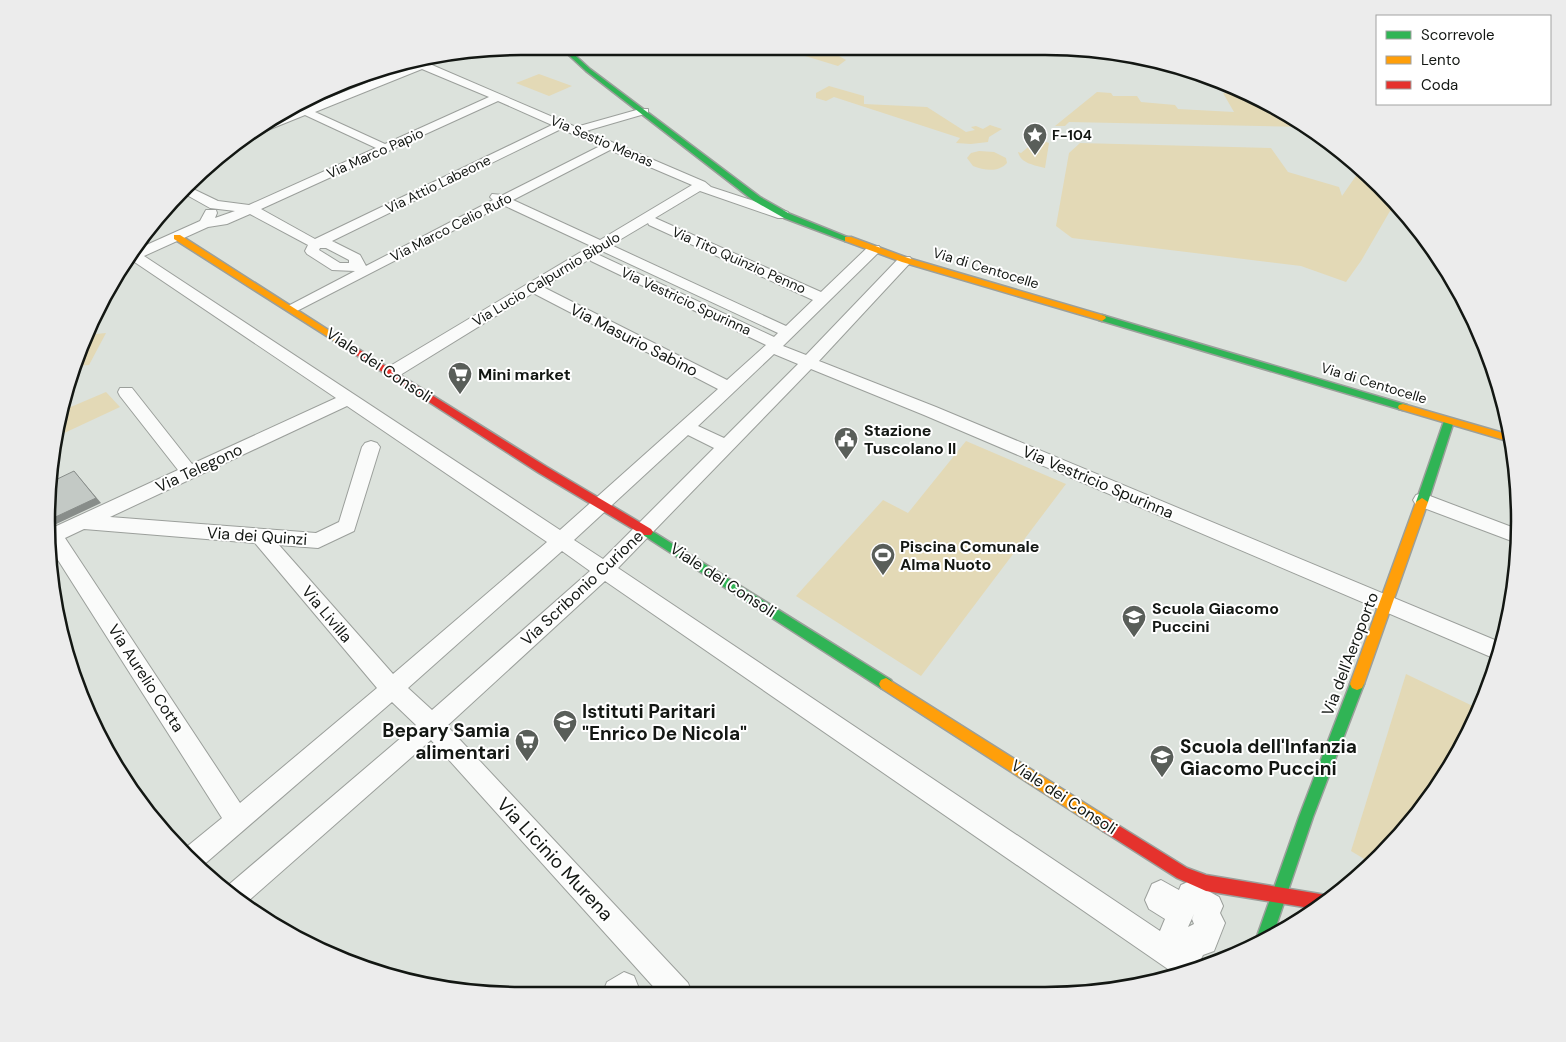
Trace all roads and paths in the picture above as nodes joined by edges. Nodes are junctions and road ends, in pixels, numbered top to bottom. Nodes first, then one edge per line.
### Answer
1 (572, 55) edge
2 (424, 66) edge
3 (404, 70) edge
4 (498, 97) junction
5 (312, 104) edge
6 (302, 110) edge
7 (644, 111) junction
8 (562, 124) junction
9 (578, 130) junction
10 (605, 143) junction
11 (385, 148) junction
12 (704, 188) junction
13 (190, 192) edge
14 (499, 198) junction
15 (215, 205) junction
16 (251, 208) junction
17 (787, 216) junction
18 (659, 219) junction
19 (205, 224) junction
20 (177, 237) junction
21 (315, 244) junction
22 (874, 249) junction
23 (602, 251) junction
24 (140, 254) edge
25 (136, 259) edge
26 (905, 260) junction
27 (362, 269) junction
28 (536, 290) junction
29 (828, 294) junction
30 (289, 307) junction
31 (468, 331) joint
32 (780, 341) junction
33 (809, 362) junction
34 (396, 375) junction
35 (728, 387) junction
36 (126, 392) dead end
37 (348, 399) junction
38 (1449, 421) junction
39 (687, 428) junction
40 (1503, 437) edge
41 (726, 446) junction
42 (371, 447) dead end
43 (190, 473) junction
44 (1422, 500) junction
45 (602, 506) junction
46 (81, 522) junction
47 (645, 530) junction
48 (1511, 534) edge
49 (55, 535) edge
50 (261, 537) junction
51 (562, 541) junction
52 (56, 543) edge
53 (604, 570) junction
54 (1387, 604) junction
55 (1493, 649) edge
56 (394, 690) junction
57 (432, 725) junction
58 (238, 820) junction
59 (196, 855) edge
60 (239, 892) edge
61 (1278, 896) junction
62 (1314, 901) edge
63 (1267, 931) edge
64 (1186, 965) edge
65 (672, 987) edge

1 - 7 street, Via di Centocelle
2 - 4 street, Via Sestio Menas
3 - 5 street
4 - 8 street, Via Sestio Menas
4 - 11 street, Via Marco Papio
6 - 11 street
7 - 9 street
7 - 17 street, Via di Centocelle
8 - 9 street, Via Sestio Menas
8 - 21 street, Via Attio Labeone
9 - 10 street, Via Sestio Menas
10 - 12 street, Via Sestio Menas
10 - 14 street, Via Marco Celio Rufo
11 - 16 street, Via Marco Papio
12 - 17 street, Via Sestio Menas
12 - 18 street, Via Lucio Calpurnio Bibulo
12 - 23 street, Via Lucio Calpurnio Bibulo
13 - 15 street
14 - 23 street, Via Vestricio Spurinna
14 - 27 street, Via Marco Celio Rufo
15 - 16 street
15 - 19 street
16 - 19 street, Via Marco Papio
16 - 21 street
17 - 22 street, Via di Centocelle
18 - 23 street, Via Lucio Calpurnio Bibulo
18 - 29 street, Via Tito Quinzio Penno
19 - 20 street, Via Marco Papio
20 - 24 street
20 - 30 street, Viale dei Consoli
21 - 27 street
22 - 26 street, Via di Centocelle
22 - 29 street
23 - 28 street, Via Lucio Calpurnio Bibulo
23 - 32 street, Via Vestricio Spurinna
25 - 37 street
26 - 33 street, Via Scribonio Curione
26 - 38 street, Via di Centocelle
27 - 30 street, Via Marco Celio Rufo
28 - 31 street, Via Lucio Calpurnio Bibulo
28 - 35 street, Via Masurio Sabino
29 - 32 street
30 - 34 street, Viale dei Consoli
31 - 34 street, Via Lucio Calpurnio Bibulo
32 - 33 street
32 - 35 street
33 - 41 street, Via Scribonio Curione
33 - 54 street, Via Vestricio Spurinna
34 - 45 street, Viale dei Consoli
35 - 39 street
36 - 43 street
37 - 43 street, Via Telegono
37 - 51 street
38 - 40 street, Via di Centocelle
38 - 44 street, Via dell'Aeroporto
39 - 41 street
39 - 45 street
41 - 47 street, Via Scribonio Curione
42 - 50 street, Via dei Quinzi
43 - 46 street, Via Telegono
44 - 48 street
44 - 54 street, Via dell'Aeroporto
45 - 47 street, Viale dei Consoli
45 - 51 street
46 - 49 street, Via Telegono
46 - 50 street, Via dei Quinzi
47 - 53 street, Via Scribonio Curione
47 - 61 street, Viale dei Consoli
50 - 56 street, Via Livilla
51 - 53 street
51 - 56 street
52 - 58 street, Via Aurelio Cotta
53 - 57 street, Via Scribonio Curione
53 - 64 street
54 - 55 street
54 - 61 street, Via dell'Aeroporto
56 - 57 street
56 - 58 street
57 - 60 street, Via Scribonio Curione
57 - 65 street, Via Licinio Murena
58 - 59 street
61 - 62 street, Viale dei Consoli
61 - 63 street, Via dell'Aeroporto

